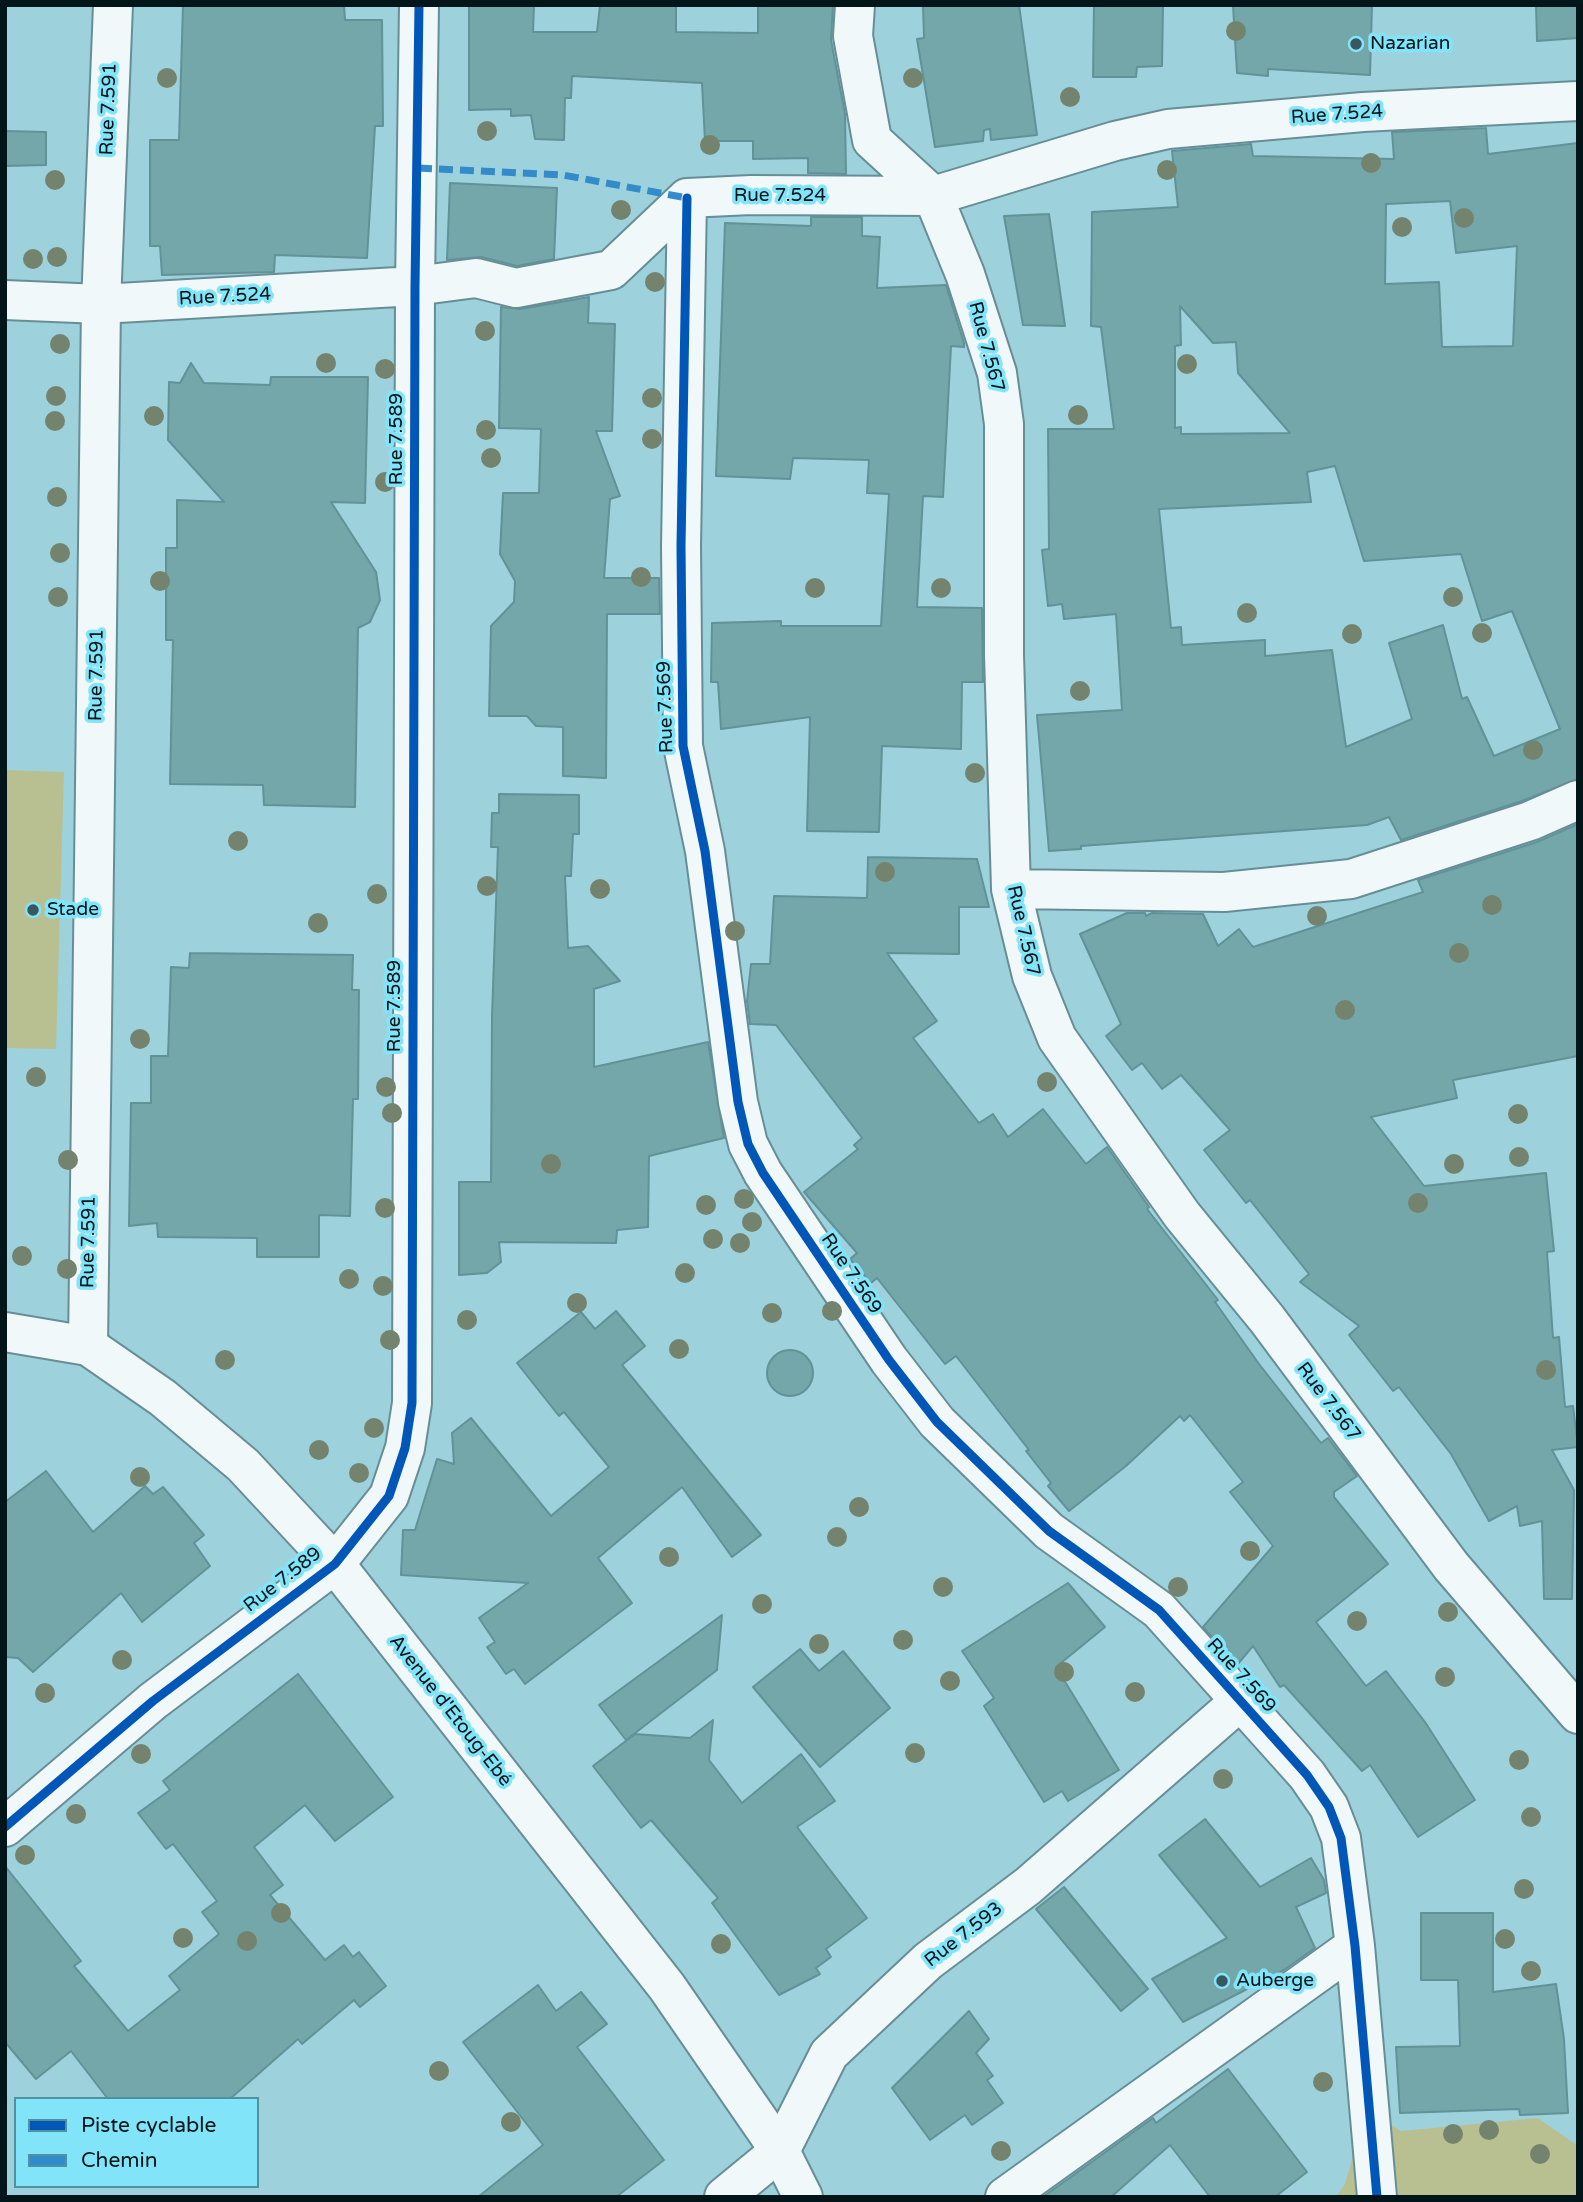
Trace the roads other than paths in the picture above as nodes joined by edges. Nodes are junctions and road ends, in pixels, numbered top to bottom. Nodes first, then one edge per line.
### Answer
1 (113, 5) edge
2 (419, 5) edge
3 (855, 5) edge
4 (1578, 101) edge
5 (933, 196) junction
6 (687, 198) junction
7 (415, 286) junction
8 (5, 300) edge
9 (101, 304) junction
10 (1578, 800) edge
11 (1011, 889) junction
12 (5, 1332) edge
13 (88, 1346) junction
14 (335, 1564) junction
15 (1239, 1702) junction
16 (1578, 1714) edge
17 (5, 1827) edge
18 (1355, 1946) junction
19 (780, 2151) junction
20 (724, 2197) edge
21 (803, 2197) edge
22 (1005, 2197) edge
23 (1377, 2197) edge

1 - 9 street, Rue 7.591
2 - 7 street, Rue 7.589
3 - 5 street, Rue 7.567
4 - 5 street, Rue 7.524
5 - 6 street, Rue 7.524
5 - 11 street, Rue 7.567
6 - 7 street, Rue 7.524
6 - 15 street, Rue 7.569
7 - 9 street, Rue 7.524
7 - 14 street, Rue 7.589
8 - 9 street, Rue 7.524
9 - 13 street, Rue 7.591
10 - 11 street
11 - 16 street, Rue 7.567
12 - 13 street, Avenue d'Etoug-Ebé
13 - 14 street, Avenue d'Etoug-Ebé
14 - 17 street, Rue 7.589
14 - 19 street, Avenue d'Etoug-Ebé
15 - 18 street, Rue 7.569
15 - 19 street, Rue 7.593
18 - 22 street
18 - 23 street, Rue 7.569
19 - 20 street, Rue 7.593
19 - 21 street, Avenue d'Etoug-Ebé

